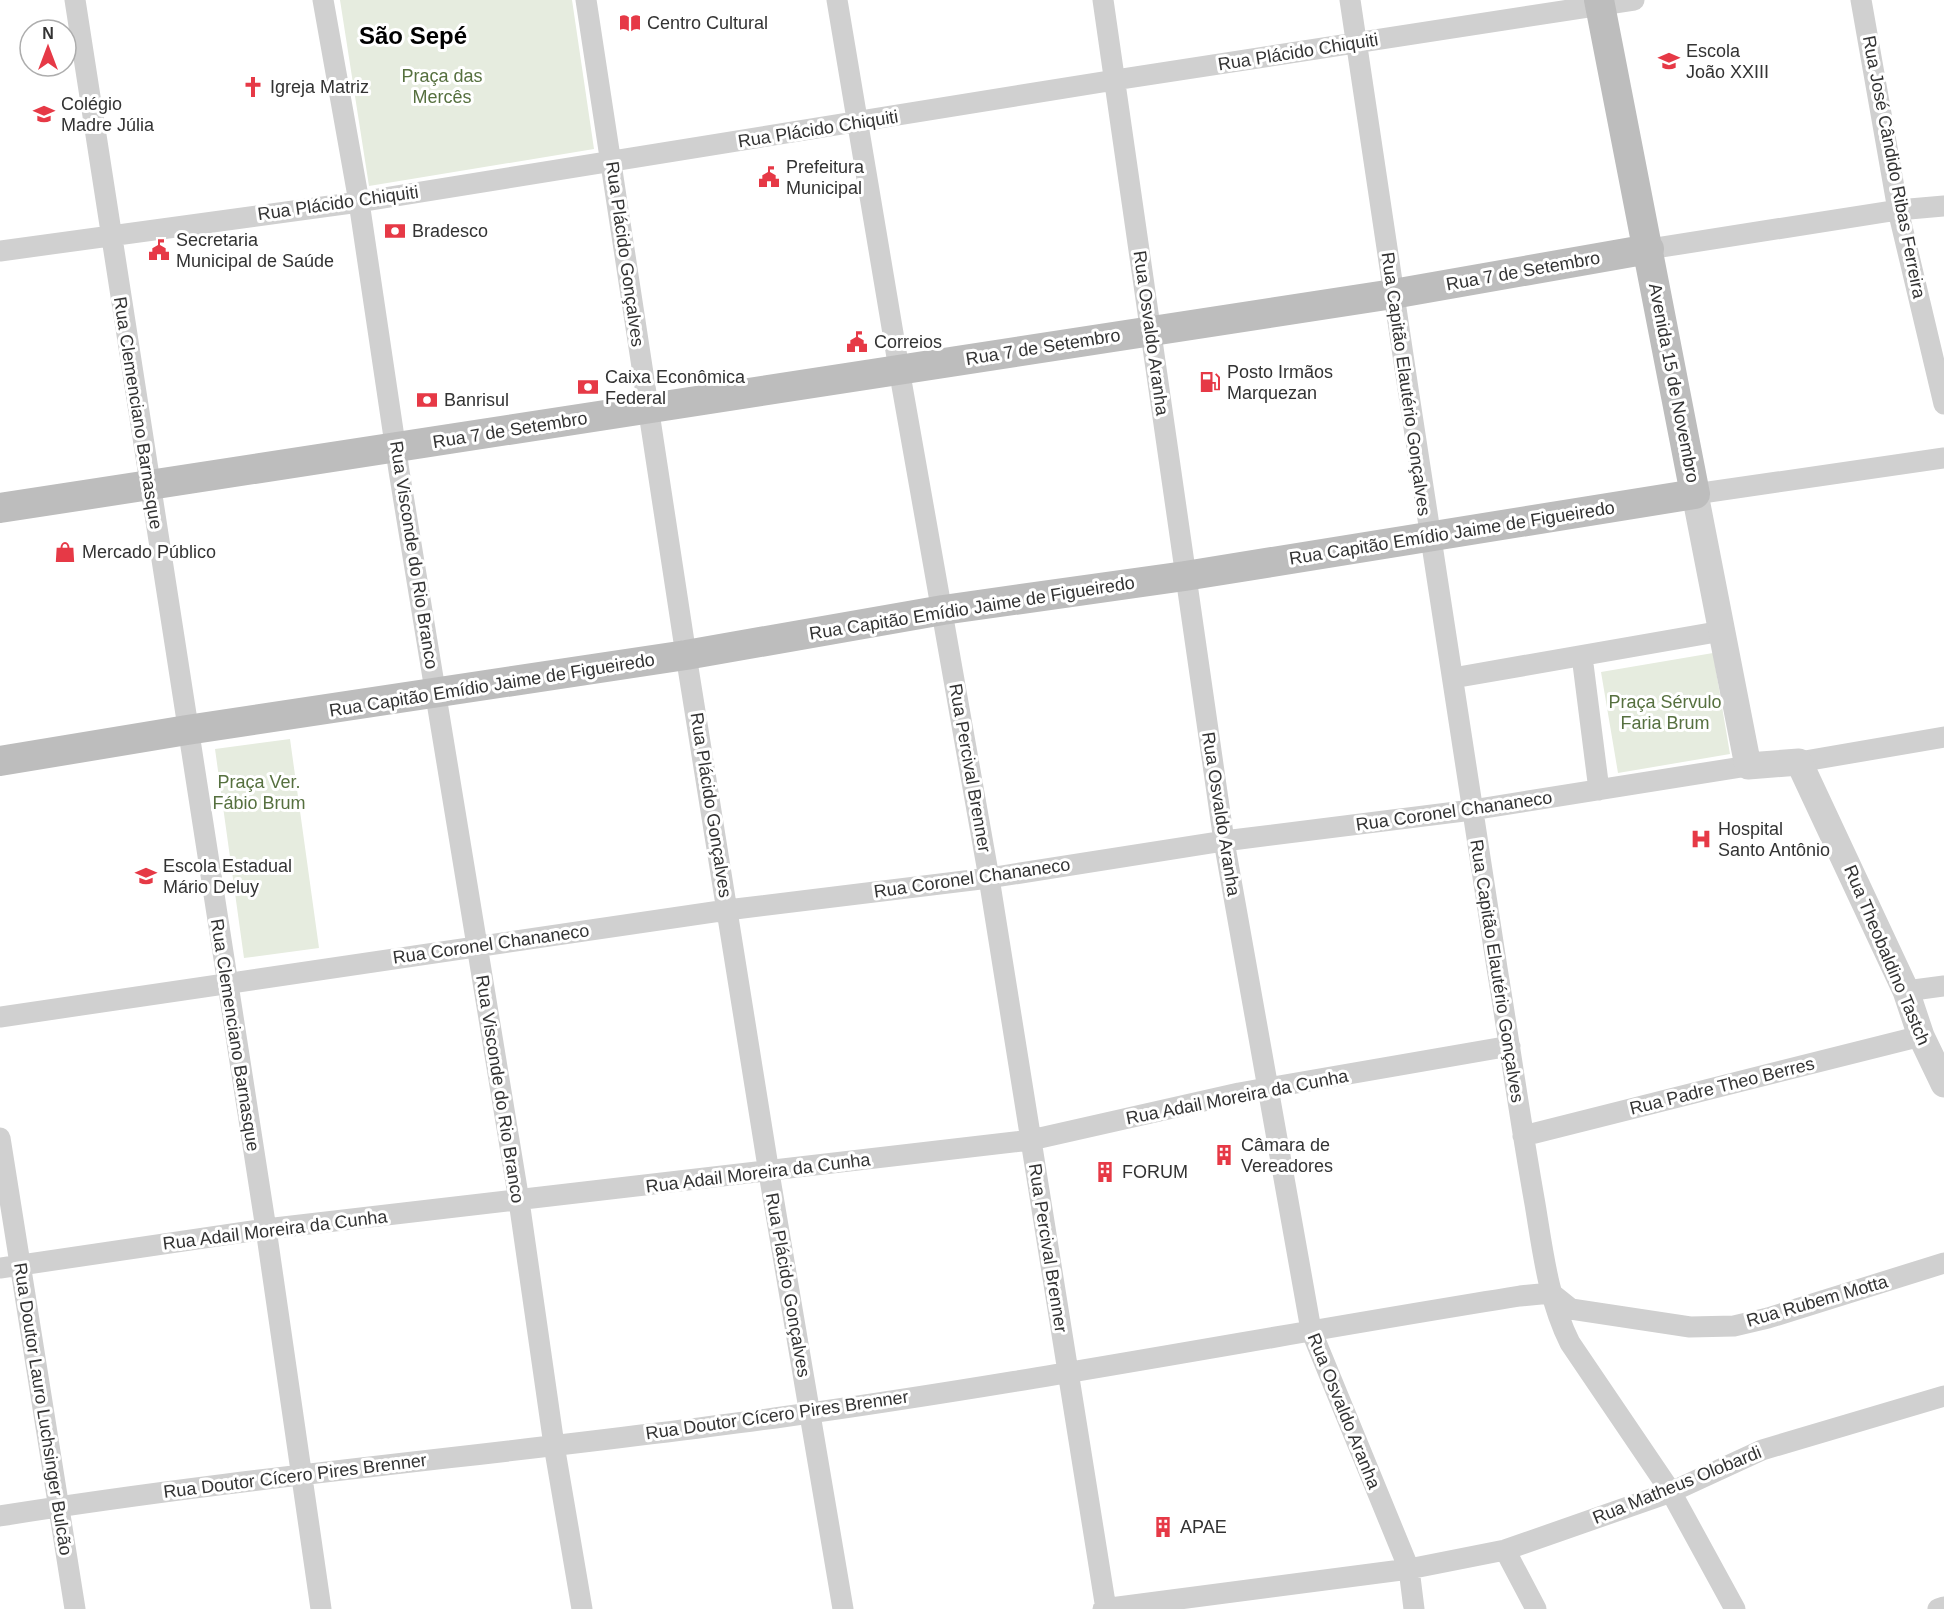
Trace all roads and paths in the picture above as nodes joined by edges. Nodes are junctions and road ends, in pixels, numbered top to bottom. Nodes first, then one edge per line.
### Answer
1 (75, 0) edge
2 (323, 0) edge
3 (586, 0) edge
4 (837, 0) edge
5 (1103, 0) edge
6 (1350, 0) edge
7 (1634, 0) edge
8 (1861, 0) edge
9 (1600, 2) edge
10 (1356, 42) junction
11 (1115, 80) junction
12 (859, 123) junction
13 (612, 160) junction
14 (358, 202) junction
15 (1944, 206) edge
16 (1898, 210) junction
17 (110, 235) junction
18 (1649, 249) junction
19 (0, 251) edge
20 (1393, 294) junction
21 (1151, 331) junction
22 (899, 369) junction
23 (1944, 404) edge
24 (648, 407) junction
25 (396, 449) junction
26 (1944, 458) edge
27 (149, 487) junction
28 (1695, 494) junction
29 (0, 508) edge
30 (1429, 537) junction
31 (1185, 576) junction
32 (942, 610) junction
33 (1722, 631) junction
34 (686, 655) junction
35 (1582, 656) junction
36 (1453, 678) junction
37 (437, 693) junction
38 (187, 730) junction
39 (1944, 737) edge
40 (0, 761) edge
41 (1799, 762) junction
42 (1748, 766) junction
43 (1599, 789) junction
44 (1472, 810) junction
45 (1224, 841) junction
46 (989, 878) junction
47 (727, 910) junction
48 (477, 946) junction
49 (227, 983) junction
50 (1944, 986) edge
51 (1906, 990) junction
52 (0, 1017) edge
53 (1921, 1036) junction
54 (1510, 1046) junction
55 (1944, 1084) edge
56 (1268, 1089) junction
57 (1523, 1136) junction
58 (0, 1138) edge
59 (1031, 1140) junction
60 (769, 1173) junction
61 (519, 1201) junction
62 (266, 1229) junction
63 (1944, 1263) edge
64 (10, 1266) edge
65 (1551, 1293) junction
66 (1311, 1330) junction
67 (1069, 1373) junction
68 (1944, 1396) edge
69 (809, 1413) junction
70 (554, 1445) junction
71 (301, 1474) junction
72 (1671, 1492) junction
73 (57, 1507) junction
74 (0, 1516) edge
75 (1505, 1550) junction
76 (1408, 1569) junction
77 (1944, 1607) edge
78 (75, 1609) edge
79 (321, 1609) edge
80 (582, 1609) edge
81 (843, 1609) edge
82 (1105, 1609) edge
83 (1414, 1609) edge
84 (1536, 1609) edge
85 (1736, 1609) edge
86 (1938, 1609) edge

1 - 17 street, Rua Clemenciano Barnasque
2 - 14 street, Rua Visconde do Rio Branco
3 - 13 street, Rua Plácido Gonçalves
4 - 12 street, Rua Percival Brenner
5 - 11 street, Rua Osvaldo Aranha
6 - 10 street, Rua Capitão Elautério Gonçalves
7 - 9 street, Rua Plácido Chiquiti
8 - 16 street, Rua José Cândido Ribas Ferreira
9 - 10 street, Rua Plácido Chiquiti
9 - 18 main road, Avenida 15 de Novembro
10 - 11 street, Rua Plácido Chiquiti
10 - 20 street, Rua Capitão Elautério Gonçalves
11 - 12 street, Rua Plácido Chiquiti
11 - 21 street, Rua Osvaldo Aranha
12 - 13 street, Rua Plácido Chiquiti
12 - 22 street, Rua Percival Brenner
13 - 14 street, Rua Plácido Chiquiti
13 - 24 street, Rua Plácido Gonçalves
14 - 17 street, Rua Plácido Chiquiti
14 - 25 street, Rua Visconde do Rio Branco
15 - 16 street, Rua 7 de Setembro
16 - 18 street, Rua 7 de Setembro
16 - 23 street, Rua José Cândido Ribas Ferreira
17 - 19 street, Rua Plácido Chiquiti
17 - 27 street, Rua Clemenciano Barnasque
18 - 20 main road, Rua 7 de Setembro
18 - 28 main road, Avenida 15 de Novembro
20 - 21 main road, Rua 7 de Setembro
20 - 30 street, Rua Capitão Elautério Gonçalves
21 - 22 main road, Rua 7 de Setembro
21 - 31 street, Rua Osvaldo Aranha
22 - 24 main road, Rua 7 de Setembro
22 - 32 street, Rua Percival Brenner
24 - 25 main road, Rua 7 de Setembro
24 - 34 street, Rua Plácido Gonçalves
25 - 27 main road, Rua 7 de Setembro
25 - 37 street, Rua Visconde do Rio Branco
26 - 28 street, Rua Capitão Emídio Jaime de Figueiredo
27 - 29 main road, Rua 7 de Setembro
27 - 38 street, Rua Clemenciano Barnasque
28 - 30 main road, Rua Capitão Emídio Jaime de Figueiredo
28 - 33 street, Avenida 15 de Novembro
30 - 31 main road, Rua Capitão Emídio Jaime de Figueiredo
30 - 36 street, Rua Capitão Elautério Gonçalves
31 - 32 main road, Rua Capitão Emídio Jaime de Figueiredo
31 - 45 street, Rua Osvaldo Aranha
32 - 34 main road, Rua Capitão Emídio Jaime de Figueiredo
32 - 46 street, Rua Percival Brenner
33 - 35 street
33 - 42 street, Avenida 15 de Novembro
34 - 37 main road, Rua Capitão Emídio Jaime de Figueiredo
34 - 47 street, Rua Plácido Gonçalves
35 - 36 street
35 - 43 street
36 - 44 street, Rua Capitão Elautério Gonçalves
37 - 38 main road, Rua Capitão Emídio Jaime de Figueiredo
37 - 48 street, Rua Visconde do Rio Branco
38 - 40 main road, Rua Capitão Emídio Jaime de Figueiredo
38 - 49 street, Rua Clemenciano Barnasque
39 - 41 street, Rua Coronel Chananeco
41 - 42 street, Rua Coronel Chananeco
41 - 51 street, Rua Theobaldino Tastch
42 - 43 street, Rua Coronel Chananeco
43 - 44 street, Rua Coronel Chananeco
44 - 45 street, Rua Coronel Chananeco
44 - 54 street, Rua Capitão Elautério Gonçalves
45 - 46 street, Rua Coronel Chananeco
45 - 56 street, Rua Osvaldo Aranha
46 - 47 street, Rua Coronel Chananeco
46 - 59 street, Rua Percival Brenner
47 - 48 street, Rua Coronel Chananeco
47 - 60 street, Rua Plácido Gonçalves
48 - 49 street, Rua Coronel Chananeco
48 - 61 street, Rua Visconde do Rio Branco
49 - 52 street, Rua Coronel Chananeco
49 - 62 street, Rua Clemenciano Barnasque
50 - 51 street
51 - 53 street, Rua Theobaldino Tastch
53 - 55 street, Rua Theobaldino Tastch
53 - 57 street, Rua Padre Theo Berres
54 - 56 street, Rua Adail Moreira da Cunha
54 - 57 street, Rua Capitão Elautério Gonçalves
56 - 59 street, Rua Adail Moreira da Cunha
56 - 66 street, Rua Osvaldo Aranha
57 - 65 street, Rua Capitão Elautério Gonçalves
58 - 64 street, Rua Doutor Lauro Luchsinger Bulcão
59 - 60 street, Rua Adail Moreira da Cunha
59 - 67 street, Rua Percival Brenner
60 - 61 street, Rua Adail Moreira da Cunha
60 - 69 street, Rua Plácido Gonçalves
61 - 62 street, Rua Adail Moreira da Cunha
61 - 70 street, Rua Visconde do Rio Branco
62 - 64 street, Rua Adail Moreira da Cunha
62 - 71 street, Rua Clemenciano Barnasque
63 - 65 street, Rua Rubem Motta
64 - 73 street, Rua Doutor Lauro Luchsinger Bulcão
65 - 66 street, Rua Doutor Cícero Pires Brenner
65 - 72 street, Rua Capitão Elautério Gonçalves
66 - 67 street, Rua Doutor Cícero Pires Brenner
66 - 76 street, Rua Osvaldo Aranha
67 - 69 street, Rua Doutor Cícero Pires Brenner
67 - 82 street, Rua Percival Brenner
68 - 72 street, Rua Matheus Olobardi
69 - 70 street, Rua Doutor Cícero Pires Brenner
69 - 81 street, Rua Plácido Gonçalves
70 - 71 street, Rua Doutor Cícero Pires Brenner
70 - 80 street, Rua Visconde do Rio Branco
71 - 73 street, Rua Doutor Cícero Pires Brenner
71 - 79 street, Rua Clemenciano Barnasque
72 - 75 street, Rua Matheus Olobardi
72 - 85 street, Rua Capitão Elautério Gonçalves
73 - 74 street, Rua Doutor Cícero Pires Brenner
73 - 78 street, Rua Doutor Lauro Luchsinger Bulcão
75 - 76 street, Rua Matheus Olobardi
75 - 84 street
76 - 82 street, Rua Matheus Olobardi
76 - 83 street, Rua Osvaldo Aranha
77 - 86 street

